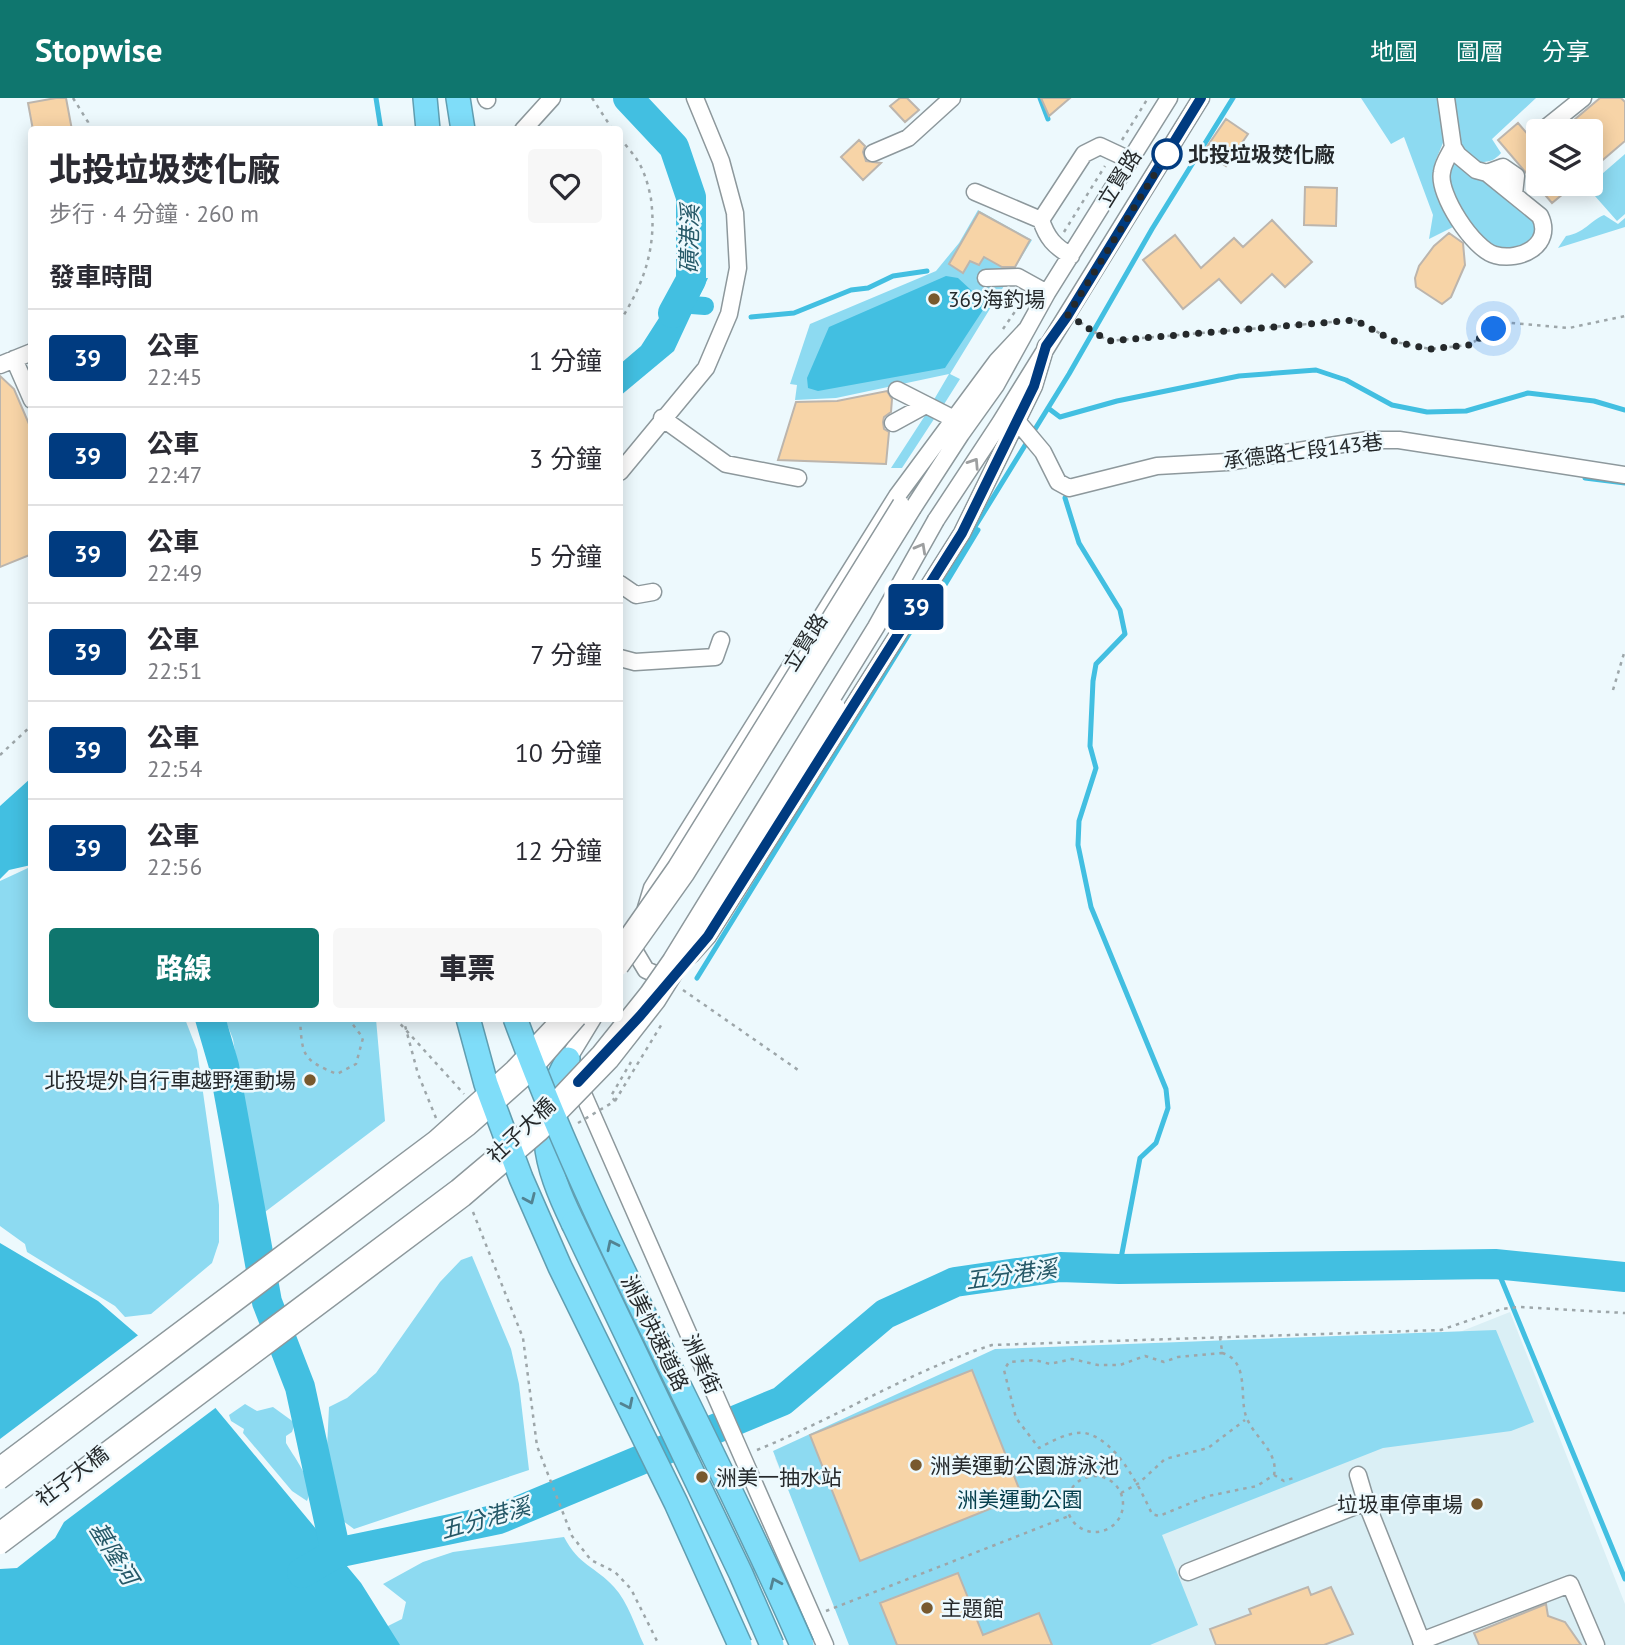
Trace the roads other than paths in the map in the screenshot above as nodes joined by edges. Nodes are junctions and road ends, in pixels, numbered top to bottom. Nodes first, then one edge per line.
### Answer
1 (425, 98) edge
2 (458, 98) edge
3 (552, 98) edge
4 (695, 98) edge
5 (951, 98) edge
6 (1168, 98) edge
7 (1201, 98) edge
8 (1446, 98) edge
9 (1583, 98) edge
10 (1557, 119) edge
11 (428, 126) edge
12 (462, 126) edge
13 (527, 126) edge
14 (1453, 147) junction
15 (873, 153) dead end
16 (1126, 166) junction
17 (1147, 187) junction
18 (975, 192) dead end
19 (1041, 220) junction
20 (1071, 256) junction
21 (986, 278) dead end
22 (1047, 293) junction
23 (1046, 346) junction
24 (28, 354) edge
25 (7, 362) edge
26 (897, 390) dead end
27 (28, 394) edge
28 (924, 405) junction
29 (662, 418) junction
30 (1017, 421) junction
31 (893, 423) dead end
32 (957, 426) junction
33 (623, 468) edge
34 (1625, 475) edge
35 (799, 478) dead end
36 (907, 506) junction
37 (936, 520) joint
38 (623, 586) edge
39 (653, 592) dead end
40 (876, 627) junction
41 (721, 640) dead end
42 (623, 660) edge
43 (627, 948) edge
44 (623, 963) edge
45 (669, 981) junction
46 (469, 1022) edge
47 (516, 1022) edge
48 (550, 1022) edge
49 (557, 1022) edge
50 (575, 1022) edge
51 (591, 1022) edge
52 (568, 1059) junction
53 (578, 1082) junction
54 (573, 1223) junction
55 (0, 1465) edge
56 (1358, 1475) dead end
57 (0, 1481) edge
58 (1366, 1502) junction
59 (0, 1530) edge
60 (0, 1546) edge
61 (1188, 1572) dead end
62 (1422, 1643) edge
63 (740, 1645) edge
64 (772, 1645) edge
65 (802, 1645) edge
66 (825, 1645) edge
67 (1596, 1645) edge

1 - 11 highway
2 - 12 highway
3 - 13 street
4 - 29 street
5 - 15 street
6 - 16 street, 立賢路
7 - 17 street, 立賢路
8 - 14 street
9 - 10 street
14 - 14 street
16 - 17 street
16 - 19 street
16 - 20 street, 立賢路
17 - 23 street, 立賢路
18 - 19 street
19 - 20 street
20 - 22 street, 立賢路
21 - 22 street
22 - 32 street, 立賢路
23 - 30 street, 立賢路
37 -> 23 street, 立賢路
24 - 25 street
25 - 27 street
26 - 28 street
28 - 31 street
28 - 32 street
29 - 33 street
29 - 35 street
30 - 34 street, 承德路七段143巷
30 - 45 street, 立賢路
32 - 36 street, 立賢路
32 - 43 street, 立賢路
36 - 43 street, bridge
36 - 44 street, bridge
40 -> 37 street, 社子大橋, bridge
38 - 39 street
40 - 59 street, 社子大橋, bridge
40 - 60 street, bridge
41 - 42 street
43 - 45 street
45 - 53 street, 立賢路
46 -> 63 highway, bridge
65 -> 47 highway, 洲美快速道路, bridge
48 - 52 street, 洲美街
49 - 55 street, bridge
50 - 57 street, 社子大橋, bridge
51 - 52 street
52 - 53 street, 洲美街
52 - 54 highway
53 - 54 highway
53 - 66 street, 洲美街
54 - 64 highway, bridge
56 - 58 street
58 - 61 street
58 - 62 street
62 - 67 street

